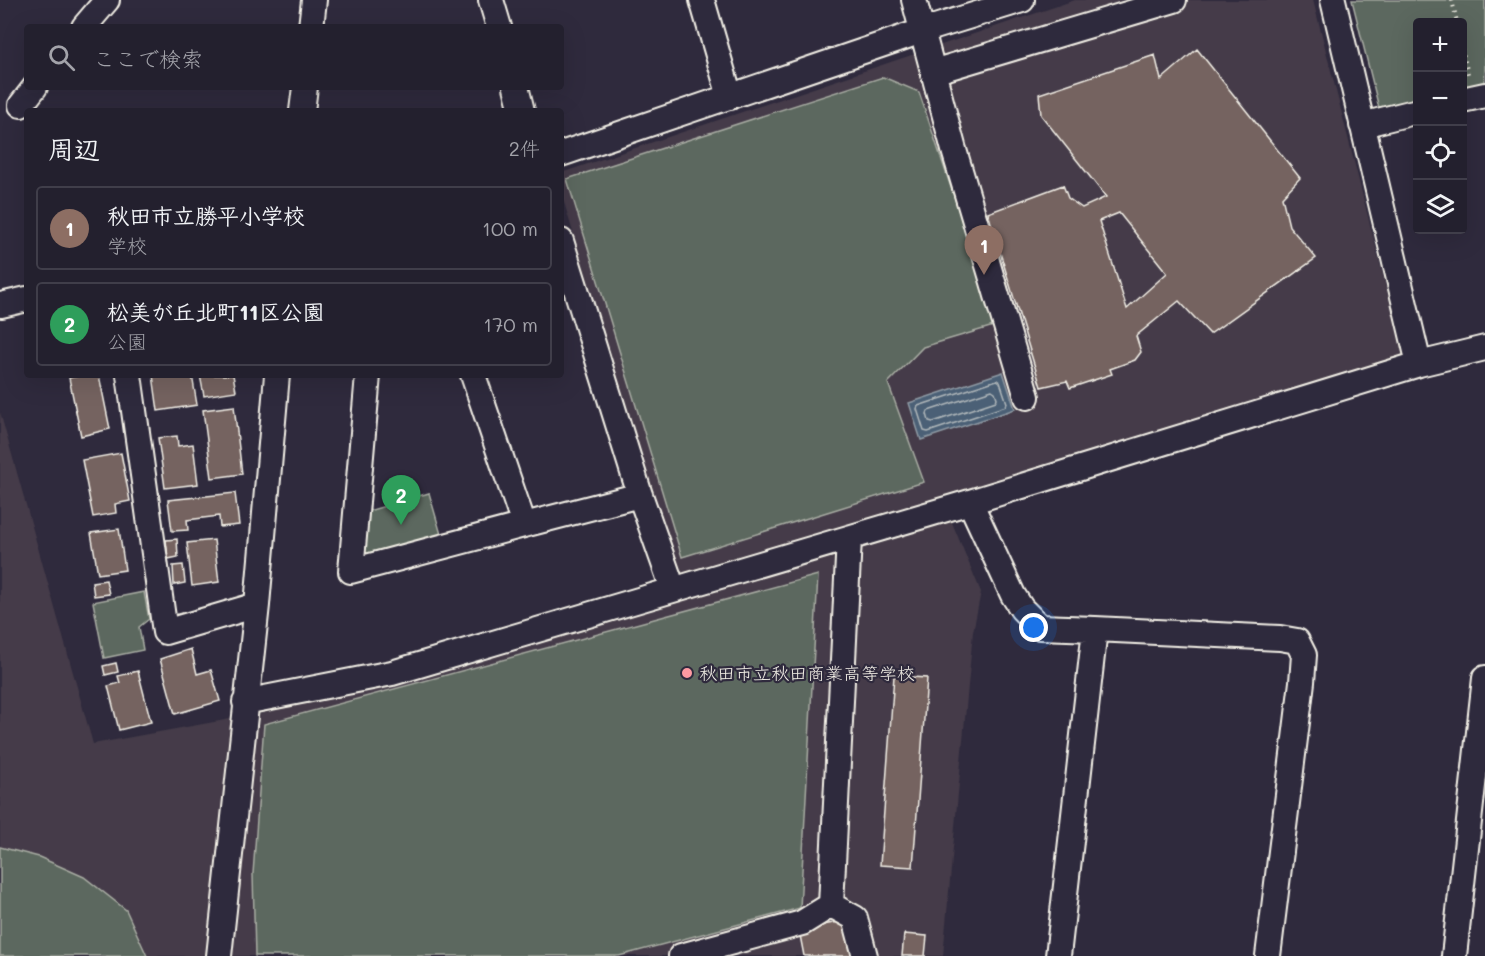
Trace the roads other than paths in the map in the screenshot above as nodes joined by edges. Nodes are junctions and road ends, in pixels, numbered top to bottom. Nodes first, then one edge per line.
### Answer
1 (107, 0) edge
2 (314, 0) edge
3 (491, 0) edge
4 (702, 0) edge
5 (914, 0) edge
6 (1022, 0) edge
7 (1174, 0) edge
8 (1333, 0) edge
9 (87, 24) edge
10 (311, 24) edge
11 (498, 24) edge
12 (922, 31) junction
13 (933, 72) junction
14 (305, 90) edge
15 (517, 90) edge
16 (1485, 95) edge
17 (730, 97) junction
18 (1467, 99) edge
19 (302, 108) edge
20 (521, 108) edge
21 (1413, 112) edge
22 (1362, 125) junction
23 (564, 153) edge
24 (564, 252) edge
25 (24, 299) edge
26 (1, 305) edge
27 (1485, 348) edge
28 (1419, 364) junction
29 (129, 378) edge
30 (277, 378) edge
31 (368, 378) edge
32 (474, 378) edge
33 (1027, 397) dead end
34 (640, 495) junction
35 (970, 502) junction
36 (524, 525) junction
37 (849, 538) junction
38 (673, 590) junction
39 (257, 604) junction
40 (1095, 629) junction
41 (1485, 678) edge
42 (245, 702) junction
43 (831, 905) junction
44 (219, 956) edge
45 (681, 956) edge
46 (865, 956) edge
47 (1058, 956) edge
48 (1268, 956) edge
49 (1454, 956) edge

1 - 9 street
2 - 10 street
3 - 11 street
4 - 17 street
5 - 12 street
6 - 12 street
7 - 13 street
8 - 22 street
12 - 13 street
12 - 17 street
13 - 33 street
14 - 19 street
15 - 20 street
16 - 18 street
17 - 23 street
21 - 22 street
22 - 28 street
24 - 34 street
25 - 26 street
27 - 28 street
28 - 35 street
29 - 39 street
30 - 39 street
31 - 36 street
32 - 36 street
34 - 36 street
34 - 38 street
35 - 37 street
35 - 40 street
37 - 38 street
37 - 43 street
38 - 42 street
39 - 42 street
40 - 47 street
40 - 48 street
41 - 49 street
42 - 44 street
43 - 45 street
43 - 46 street

